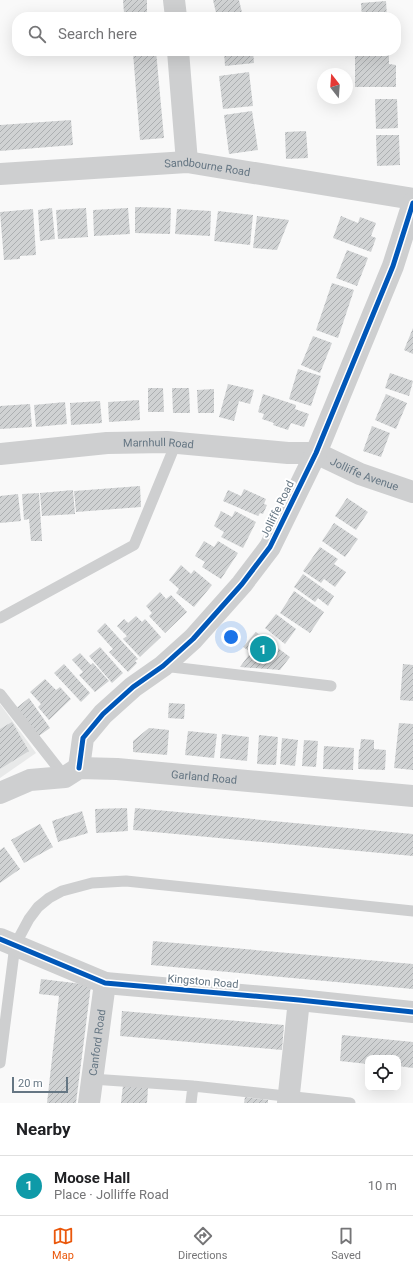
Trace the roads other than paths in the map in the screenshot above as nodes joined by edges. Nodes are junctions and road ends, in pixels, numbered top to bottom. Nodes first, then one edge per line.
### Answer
1 (174, 0) edge
2 (175, 12) edge
3 (178, 56) edge
4 (187, 162) junction
5 (0, 174) edge
6 (413, 199) edge
7 (413, 203) edge
8 (176, 443) junction
9 (316, 453) junction
10 (0, 454) edge
11 (413, 492) edge
12 (0, 618) edge
13 (163, 666) junction
14 (331, 686) dead end
15 (0, 694) edge
16 (72, 773) junction
17 (0, 793) edge
18 (413, 796) edge
19 (413, 911) edge
20 (8, 942) edge
21 (105, 983) junction
22 (299, 1000) junction
23 (413, 1012) edge
24 (0, 1063) edge
25 (92, 1079) junction
26 (193, 1086) junction
27 (288, 1100) edge
28 (89, 1103) edge
29 (191, 1103) edge
30 (350, 1103) edge

1 - 2 street
3 - 4 street
4 - 5 street, Sandbourne Road
4 - 6 street, Sandbourne Road
7 - 9 street, Jolliffe Road
8 - 9 street, Marnhull Road
8 - 10 street, Marnhull Road
8 - 12 lane
9 - 11 street, Jolliffe Avenue
9 - 13 street, Jolliffe Road
13 - 14 lane
13 - 16 street, Jolliffe Road
15 - 16 lane
16 - 17 street, Garland Road
16 - 18 street, Garland Road
19 - 20 lane
20 - 21 street, Kingston Road
20 - 24 lane
21 - 22 street, Kingston Road
21 - 25 street, Canford Road
22 - 23 street, Kingston Road
22 - 27 street
25 - 26 lane
25 - 28 street, Canford Road
26 - 27 lane
26 - 29 lane
27 - 30 lane

